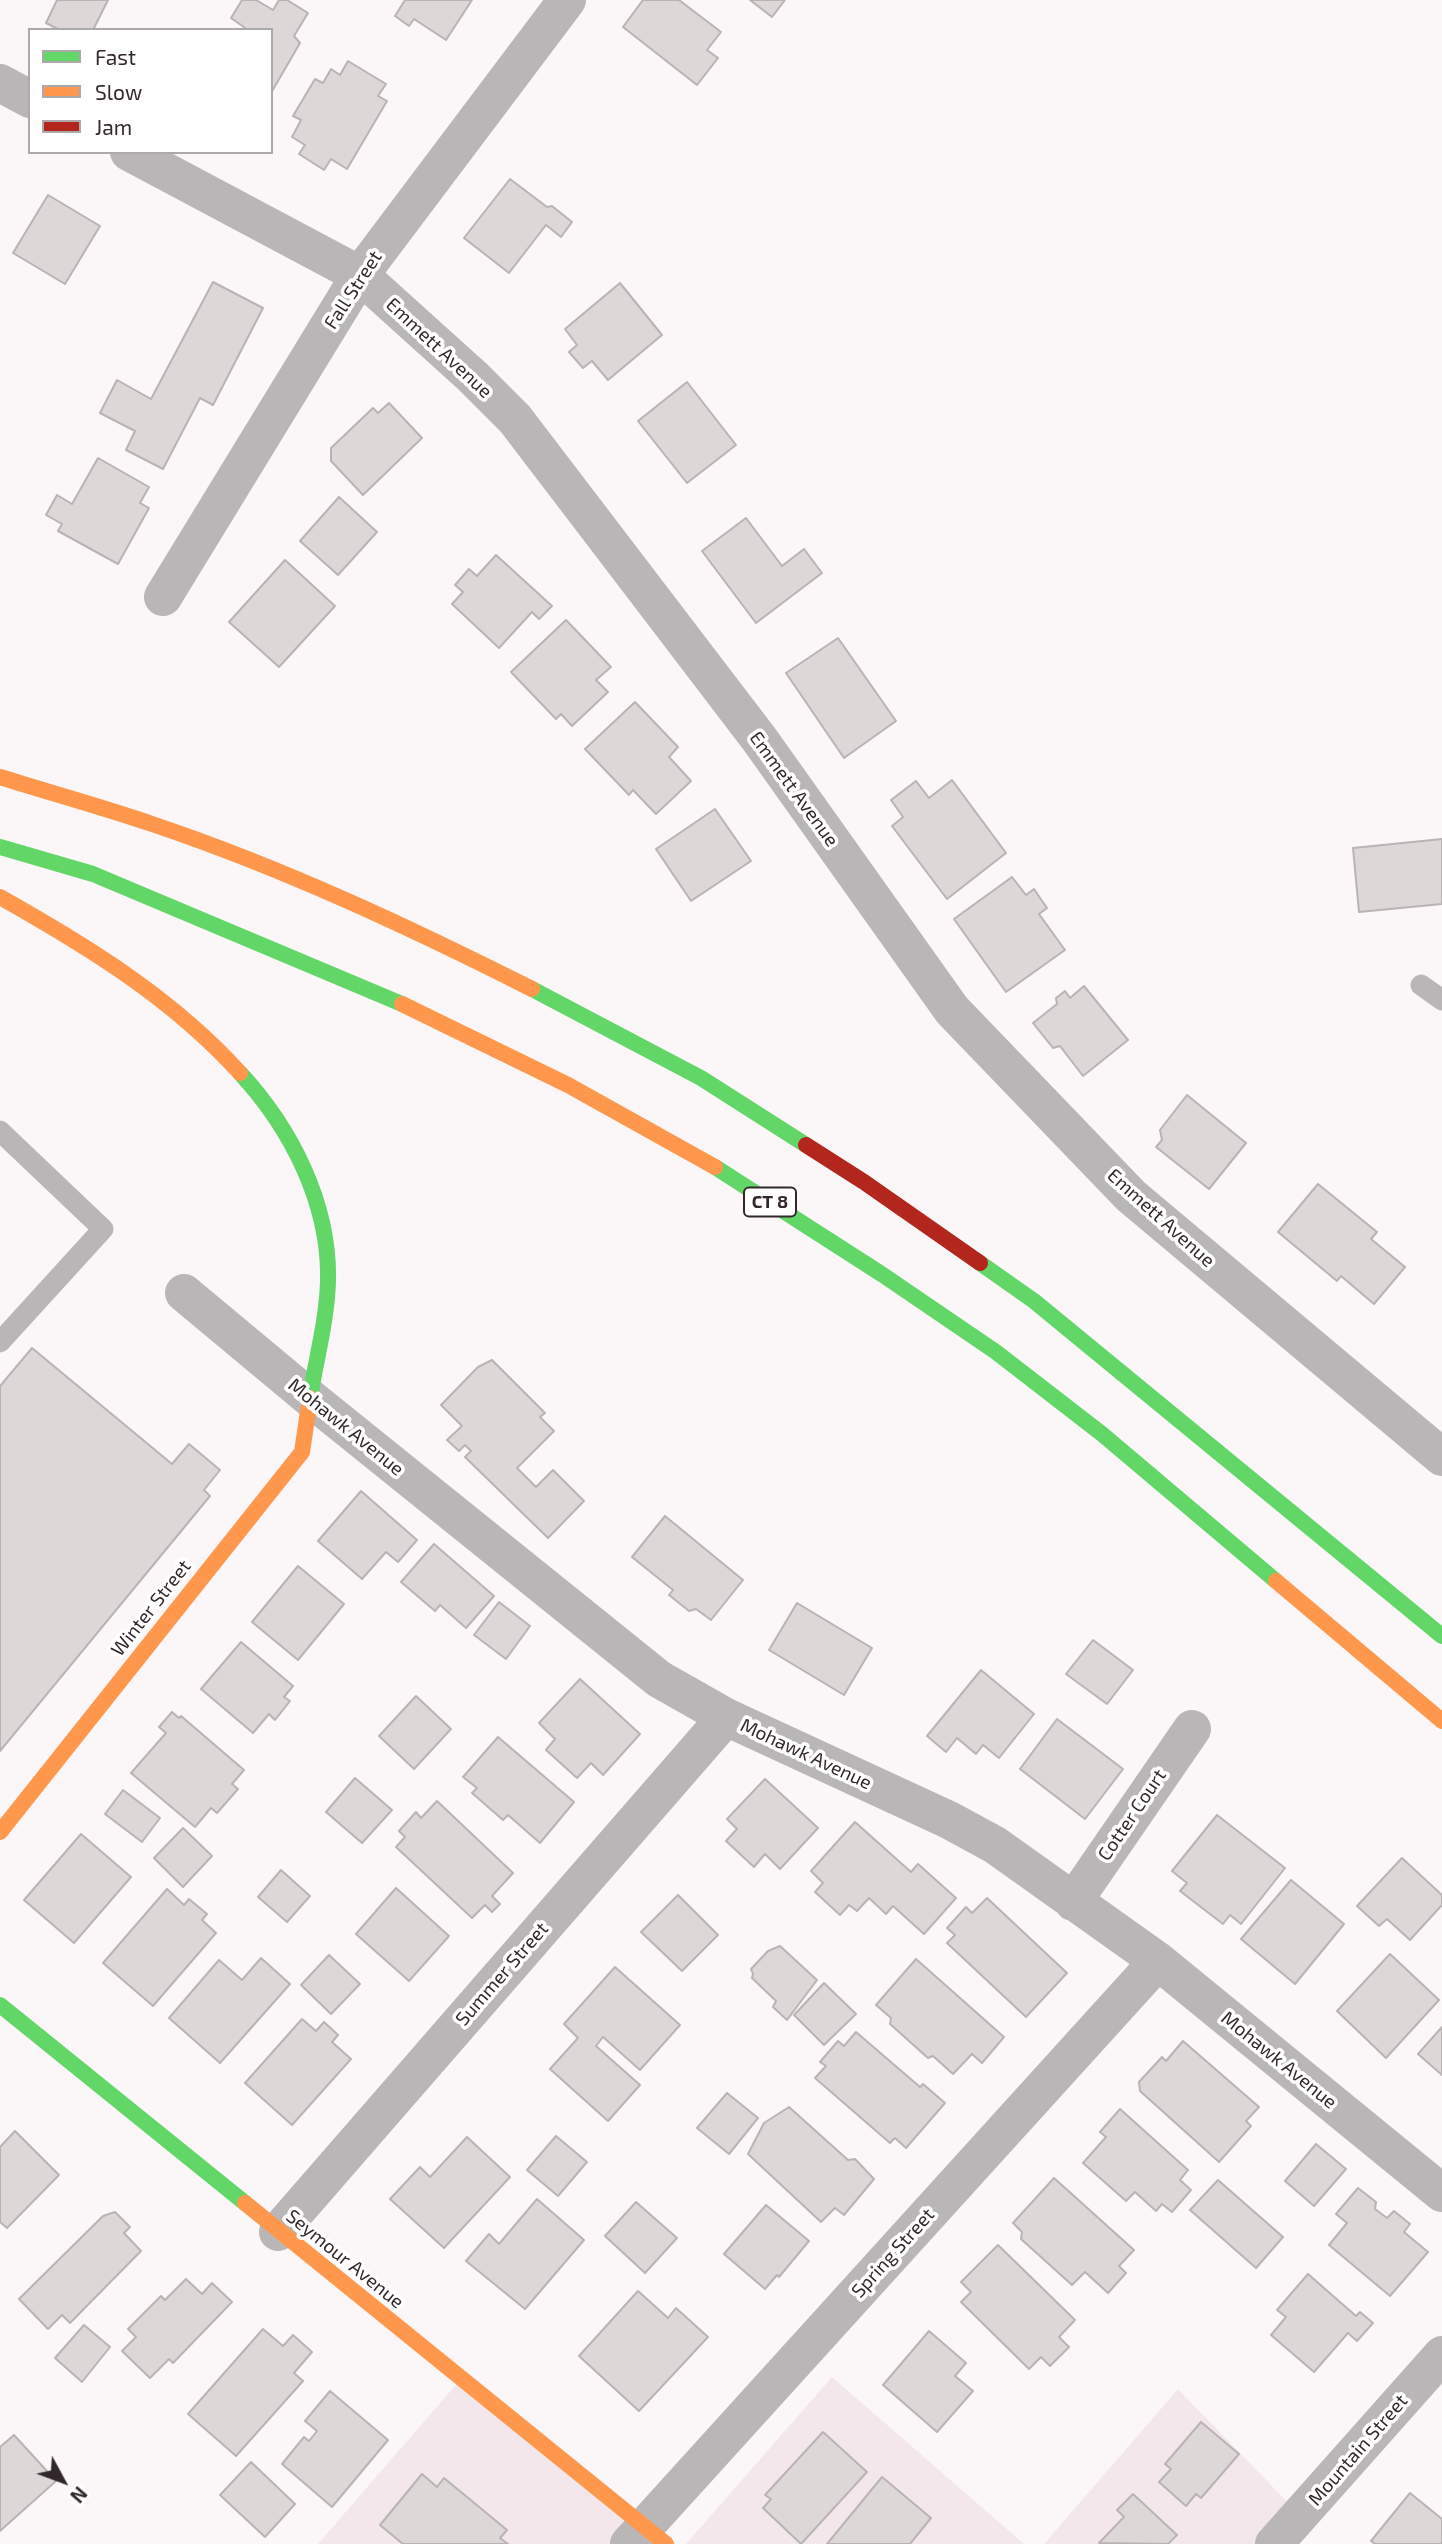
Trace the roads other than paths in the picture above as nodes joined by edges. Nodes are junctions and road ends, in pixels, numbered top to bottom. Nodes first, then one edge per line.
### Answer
1 (567, 0) edge
2 (0, 83) edge
3 (28, 98) edge
4 (133, 154) edge
5 (360, 275) junction
6 (163, 597) dead end
7 (0, 777) edge
8 (0, 847) edge
9 (0, 897) edge
10 (1422, 985) dead end
11 (1442, 1000) edge
12 (0, 1131) edge
13 (184, 1293) dead end
14 (0, 1342) edge
15 (310, 1398) junction
16 (1442, 1457) edge
17 (1442, 1636) edge
18 (726, 1717) junction
19 (1442, 1721) edge
20 (1192, 1728) dead end
21 (0, 1832) edge
22 (1073, 1902) junction
23 (1158, 1961) junction
24 (0, 2005) edge
25 (1442, 2193) edge
26 (278, 2232) junction
27 (1442, 2355) edge
28 (646, 2538) edge
29 (1274, 2544) edge

1 - 5 street, Fall Street
2 - 3 street
4 - 5 street, Emmett Avenue
5 - 6 street, Fall Street
5 - 16 street, Emmett Avenue
7 - 17 main road
8 - 19 main road, CT 8
9 - 15 main road, Winter Street
10 - 11 lane
12 - 14 lane
13 - 15 street, Mohawk Avenue
15 - 18 street, Mohawk Avenue
15 - 21 main road, Winter Street
18 - 22 street, Mohawk Avenue
18 - 26 street, Summer Street
20 - 22 street, Cotter Court
22 - 23 street, Mohawk Avenue
23 - 25 street, Mohawk Avenue
23 - 28 street, Spring Street
24 - 26 main road, Seymour Avenue
26 - 28 main road, Seymour Avenue
27 - 29 street, Mountain Street

